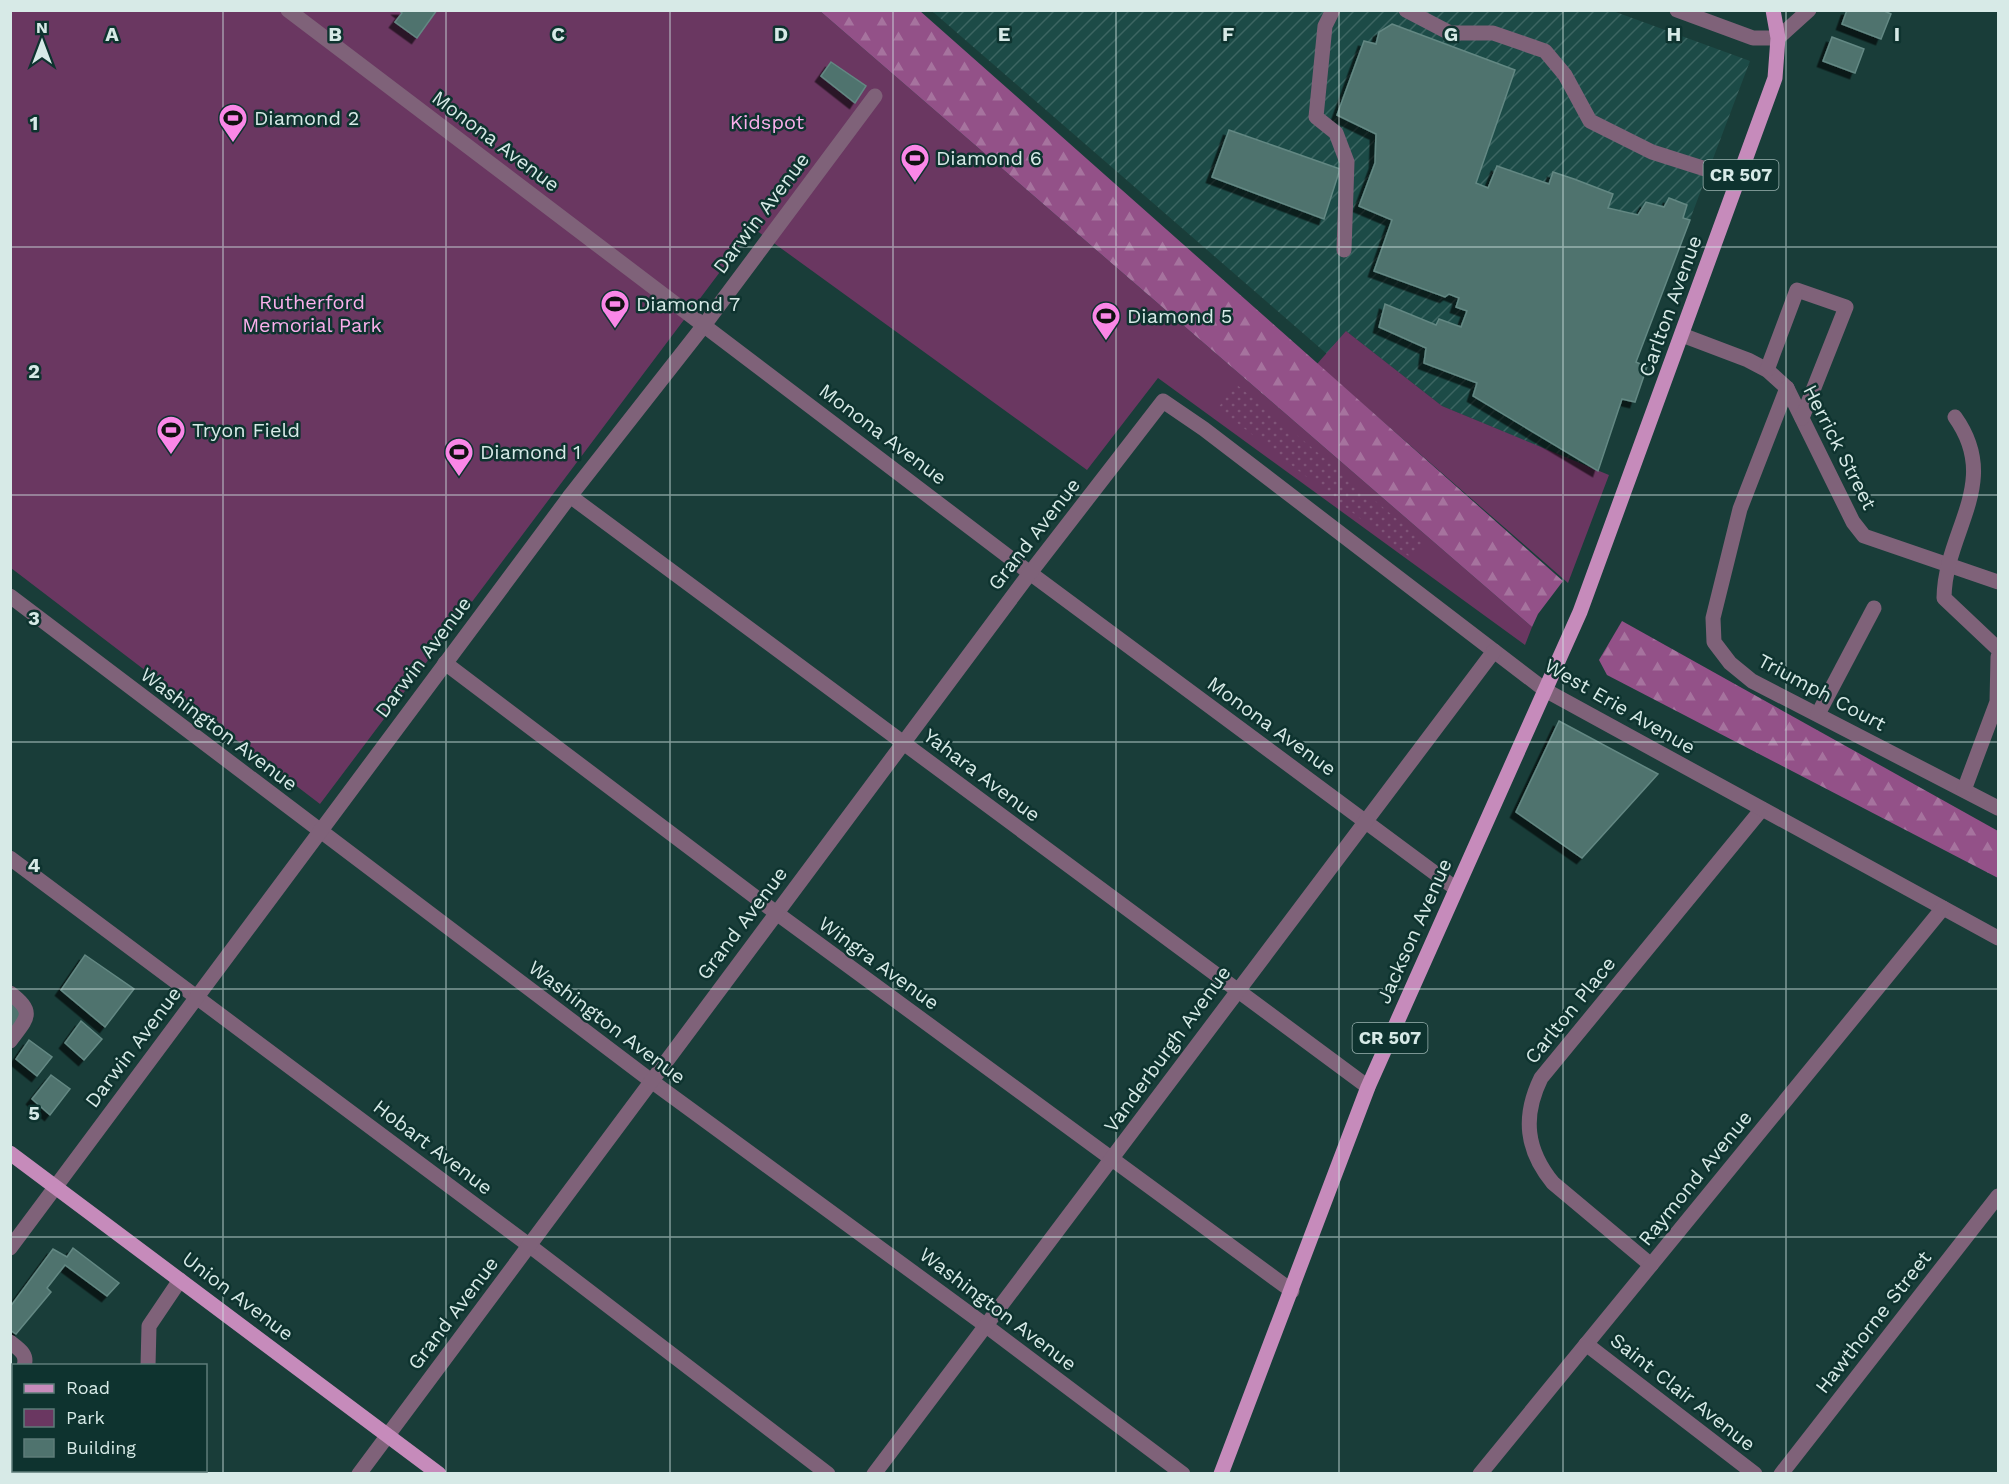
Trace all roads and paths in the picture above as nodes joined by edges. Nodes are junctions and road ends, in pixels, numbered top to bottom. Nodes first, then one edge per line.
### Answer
1 (288, 10) edge
2 (1333, 10) edge
3 (1406, 10) edge
4 (1677, 10) edge
5 (1773, 10) edge
6 (1809, 10) edge
7 (1778, 38) junction
8 (875, 96) dead end
9 (1740, 180) junction
10 (1344, 250) dead end
11 (705, 324) junction
12 (1682, 335) junction
13 (1767, 370) junction
14 (1787, 388) junction
15 (1163, 401) joint
16 (1955, 417) dead end
17 (1802, 418) junction
18 (570, 496) junction
19 (1948, 566) junction
20 (1030, 573) junction
21 (1998, 582) edge
22 (10, 596) edge
23 (1875, 608) dead end
24 (1580, 612) joint
25 (1998, 649) edge
26 (1494, 651) junction
27 (1998, 657) edge
28 (445, 663) junction
29 (1545, 690) junction
30 (1818, 714) junction
31 (903, 742) junction
32 (1964, 790) junction
33 (1998, 807) edge
34 (1762, 808) junction
35 (1365, 821) junction
36 (319, 832) junction
37 (10, 858) edge
38 (1455, 888) junction
39 (1943, 908) junction
40 (775, 912) junction
41 (1998, 938) edge
42 (1237, 989) junction
43 (10, 993) edge
44 (197, 997) junction
45 (10, 1041) edge
46 (650, 1080) junction
47 (1368, 1087) junction
48 (10, 1153) edge
49 (1112, 1159) junction
50 (55, 1185) junction
51 (1998, 1196) edge
52 (530, 1246) junction
53 (10, 1248) edge
54 (1651, 1265) junction
55 (180, 1280) junction
56 (1292, 1291) junction
57 (986, 1325) junction
58 (10, 1342) edge
59 (1586, 1344) junction
60 (24, 1364) edge
61 (148, 1364) edge
62 (388, 1435) junction
63 (359, 1473) edge
64 (440, 1473) edge
65 (828, 1473) edge
66 (874, 1473) edge
67 (1183, 1473) edge
68 (1221, 1473) edge
69 (1480, 1473) edge
70 (1755, 1473) edge
71 (1781, 1473) edge

1 - 11 street, Monona Avenue
2 - 10 street
3 - 9 street
4 - 7 street
5 - 7 main road, Carlton Avenue / CR 507
6 - 7 street
7 - 9 main road, Carlton Avenue / CR 507
8 - 11 street, Darwin Avenue
9 - 12 main road, Carlton Avenue / CR 507
11 - 18 street, Darwin Avenue
11 - 20 street, Monona Avenue
12 - 13 street, Herrick Street
12 - 24 main road, Carlton Avenue / CR 507
13 - 14 street, Herrick Street
13 - 17 street
14 - 17 street, Herrick Street
14 - 30 street, Triumph Court
15 - 20 street, Grand Avenue
15 - 26 street, West Erie Avenue
16 - 19 street
17 - 19 street, Herrick Street
18 - 28 street, Darwin Avenue
18 - 31 street, Yahara Avenue
19 - 21 street, Herrick Street
19 - 25 street
20 - 31 street, Grand Avenue
20 - 35 street, Monona Avenue
22 - 36 street, Washington Avenue
23 - 30 street
24 - 29 main road, Jackson Avenue / CR 507
26 - 29 street, West Erie Avenue
26 - 35 street, Vanderburgh Avenue
27 - 32 street
28 - 36 street, Darwin Avenue
28 - 40 street, Wingra Avenue
29 - 34 street, West Erie Avenue
29 - 38 main road, Jackson Avenue / CR 507
30 - 32 street, Triumph Court
31 - 40 street, Grand Avenue
31 - 42 street, Yahara Avenue
32 - 33 street, Triumph Court
34 - 39 street, West Erie Avenue
34 - 54 street, Carlton Place
35 - 38 street, Monona Avenue
35 - 42 street, Vanderburgh Avenue
36 - 44 street, Darwin Avenue
36 - 46 street, Washington Avenue
37 - 44 street, Hobart Avenue
38 - 47 main road, Jackson Avenue / CR 507
39 - 41 street, West Erie Avenue
39 - 54 street, Raymond Avenue
40 - 46 street, Grand Avenue
40 - 49 street, Wingra Avenue
42 - 47 street, Yahara Avenue
42 - 49 street, Vanderburgh Avenue
43 - 45 street
44 - 50 street, Darwin Avenue
44 - 52 street, Hobart Avenue
46 - 52 street, Grand Avenue
46 - 57 street, Washington Avenue
47 - 56 main road, Jackson Avenue / CR 507
48 - 50 main road, Union Avenue
49 - 56 street, Wingra Avenue
49 - 57 street, Vanderburgh Avenue
50 - 53 street, Darwin Avenue
50 - 55 main road, Union Avenue
51 - 71 street, Hawthorne Street
52 - 62 street, Grand Avenue
52 - 65 street, Hobart Avenue
54 - 59 street, Raymond Avenue
55 - 61 street
55 - 62 main road, Union Avenue
56 - 68 main road, Jackson Avenue / CR 507
57 - 66 street, Vanderburgh Avenue
57 - 67 street, Washington Avenue
58 - 60 street
59 - 69 street, Raymond Avenue
59 - 70 street, Saint Clair Avenue
62 - 63 street, Grand Avenue
62 - 64 main road, Union Avenue

